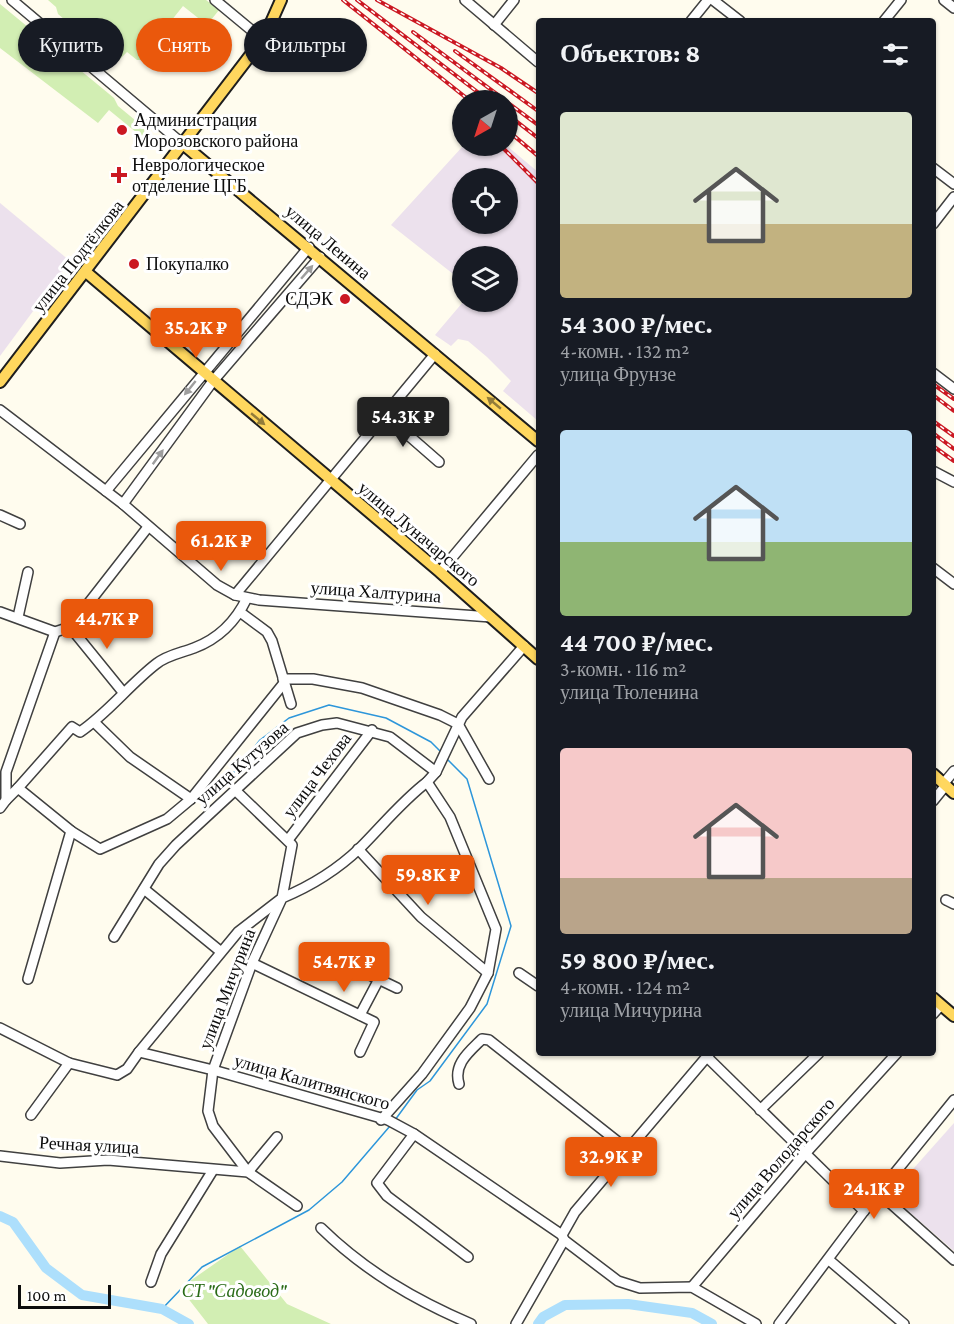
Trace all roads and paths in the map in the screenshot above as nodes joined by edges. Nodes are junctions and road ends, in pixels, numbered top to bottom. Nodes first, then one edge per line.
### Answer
1 (12, 0) edge
2 (215, 0) edge
3 (281, 0) edge
4 (465, 0) edge
5 (514, 0) edge
6 (708, 0) edge
7 (712, 0) edge
8 (901, 0) edge
9 (944, 0) edge
10 (954, 8) edge
11 (273, 18) edge
12 (693, 18) edge
13 (736, 18) edge
14 (887, 18) edge
15 (244, 24) edge
16 (494, 25) junction
17 (536, 61) edge
18 (244, 64) edge
19 (184, 144) junction
20 (936, 170) edge
21 (954, 184) edge
22 (954, 197) edge
23 (936, 220) edge
24 (309, 248) junction
25 (320, 257) junction
26 (86, 272) junction
27 (435, 354) junction
28 (203, 372) junction
29 (936, 375) edge
30 (213, 381) junction
31 (0, 382) edge
32 (954, 389) edge
33 (0, 410) edge
34 (384, 414) junction
35 (536, 439) edge
36 (536, 457) edge
37 (439, 462) dead end
38 (936, 473) edge
39 (329, 479) junction
40 (954, 482) edge
41 (106, 491) junction
42 (123, 504) junction
43 (0, 515) edge
44 (20, 524) dead end
45 (147, 527) junction
46 (936, 570) edge
47 (28, 572) dead end
48 (440, 572) junction
49 (954, 584) edge
50 (235, 595) junction
51 (247, 598) junction
52 (0, 612) edge
53 (240, 612) junction
54 (18, 617) junction
55 (491, 617) junction
56 (70, 627) junction
57 (54, 632) junction
58 (524, 646) junction
59 (536, 657) edge
60 (283, 681) junction
61 (122, 691) junction
62 (291, 704) dead end
63 (93, 722) junction
64 (458, 724) junction
65 (372, 730) junction
66 (954, 771) edge
67 (436, 772) junction
68 (936, 777) edge
69 (489, 779) dead end
70 (427, 782) junction
71 (948, 787) edge
72 (18, 788) junction
73 (236, 791) junction
74 (936, 798) edge
75 (191, 799) junction
76 (6, 800) junction
77 (0, 808) edge
78 (70, 831) junction
79 (288, 840) junction
80 (358, 849) junction
81 (144, 889) junction
82 (282, 898) junction
83 (114, 937) dead end
84 (220, 951) junction
85 (320, 951) dead end
86 (252, 963) junction
87 (488, 973) junction
88 (519, 973) dead end
89 (27, 979) dead end
90 (379, 979) junction
91 (536, 985) edge
92 (397, 988) dead end
93 (360, 1015) junction
94 (0, 1028) edge
95 (139, 1052) junction
96 (360, 1052) dead end
97 (708, 1056) edge
98 (710, 1056) edge
99 (816, 1056) edge
100 (894, 1056) edge
101 (69, 1064) junction
102 (213, 1070) junction
103 (459, 1084) dead end
104 (954, 1100) edge
105 (760, 1110) junction
106 (31, 1115) dead end
107 (385, 1120) junction
108 (412, 1133) junction
109 (277, 1137) dead end
110 (627, 1149) junction
111 (804, 1155) junction
112 (0, 1156) edge
113 (213, 1170) junction
114 (248, 1172) junction
115 (879, 1193) junction
116 (297, 1206) dead end
117 (864, 1211) junction
118 (321, 1228) dead end
119 (563, 1237) junction
120 (468, 1257) dead end
121 (829, 1260) junction
122 (954, 1260) edge
123 (151, 1282) dead end
124 (692, 1287) junction
125 (471, 1324) edge
126 (516, 1324) edge
127 (756, 1324) edge
128 (779, 1324) edge
129 (904, 1324) edge

1 - 19 street, улица Ленина
2 - 15 street
3 - 11 main road, улица Подтёлкова
4 - 16 street
5 - 16 street
6 - 12 street
7 - 13 street
8 - 14 street
9 - 10 street
16 - 17 street
18 - 19 main road, улица Подтёлкова
19 - 24 main road, улица Ленина
19 - 26 main road, улица Подтёлкова
20 - 21 street
22 - 23 street
24 - 25 main road, улица Ленина
24 - 28 street
25 - 27 main road, улица Ленина
30 -> 25 street
26 - 28 main road, улица Луначарского
26 - 31 main road, улица Подтёлкова
27 - 34 street
35 -> 27 main road, улица Ленина
28 - 30 main road, улица Луначарского
28 -> 41 street
29 - 32 street
30 -> 39 main road, улица Луначарского
42 -> 30 street
33 - 41 street, улица Халтурина
34 - 37 street
34 - 39 street
36 - 48 street
38 - 40 street
39 - 48 main road, улица Луначарского
39 - 50 street
41 - 42 street, улица Халтурина
42 - 45 street, улица Халтурина
43 - 44 street
45 - 50 street, улица Халтурина
45 - 56 street
46 - 49 street
47 - 54 street
48 - 55 main road, улица Луначарского
50 - 51 street, улица Халтурина
51 - 53 street
51 - 55 street, улица Халтурина
52 - 54 street
53 - 60 street, улица Кутузова
53 - 61 street
54 - 57 street
55 - 58 main road, улица Луначарского
56 - 57 street
56 - 61 street
57 - 76 street
58 - 59 main road, улица Луначарского
58 - 64 street
60 - 62 street, улица Кутузова
60 - 64 street
60 - 75 street, улица Кутузова
61 - 63 street
63 - 72 street
63 - 75 street
64 - 67 street
64 - 69 street
65 - 67 street, улица Кутузова
65 - 73 street, улица Кутузова
65 - 79 street, улица Чехова
66 - 71 street
67 - 70 street
68 - 71 main road
70 - 80 street
70 - 87 street
71 - 74 street
72 - 76 street
72 - 78 street, улица Кутузова
73 - 79 street, улица Чехова
73 - 81 street, улица Кутузова
75 - 78 street, улица Кутузова
76 - 77 street
78 - 89 street
79 - 82 street, улица Чехова
80 - 82 street
80 - 87 street
81 - 83 street, улица Кутузова
81 - 84 street
82 - 84 street
82 - 86 street, улица Мичурина
84 - 95 street
85 - 90 street
86 - 93 street
86 - 102 street, улица Мичурина
87 - 107 street
88 - 91 street
90 - 92 street
90 - 93 street
93 - 96 street
94 - 101 street
95 - 101 street
95 - 102 street, улица Калитвянского
97 - 110 street
98 - 105 street
99 - 105 street
100 - 111 street, улица Володарского
101 - 106 street
102 - 107 street, улица Калитвянского
102 - 114 street, улица Мичурина
103 - 110 street
104 - 115 street
105 - 111 street
107 - 108 street, улица Калитвянского
108 - 119 street, улица Калитвянского
108 - 120 street
109 - 114 street
110 - 119 street
111 - 117 street
111 - 124 street, улица Володарского
112 - 113 street, Речная улица
113 - 114 street, Речная улица
113 - 123 street
114 - 116 street
115 - 117 street
115 - 122 street
117 - 121 street
118 - 125 street
119 - 124 street, улица Калитвянского
119 - 126 street
121 - 128 street
121 - 129 street
124 - 127 street

